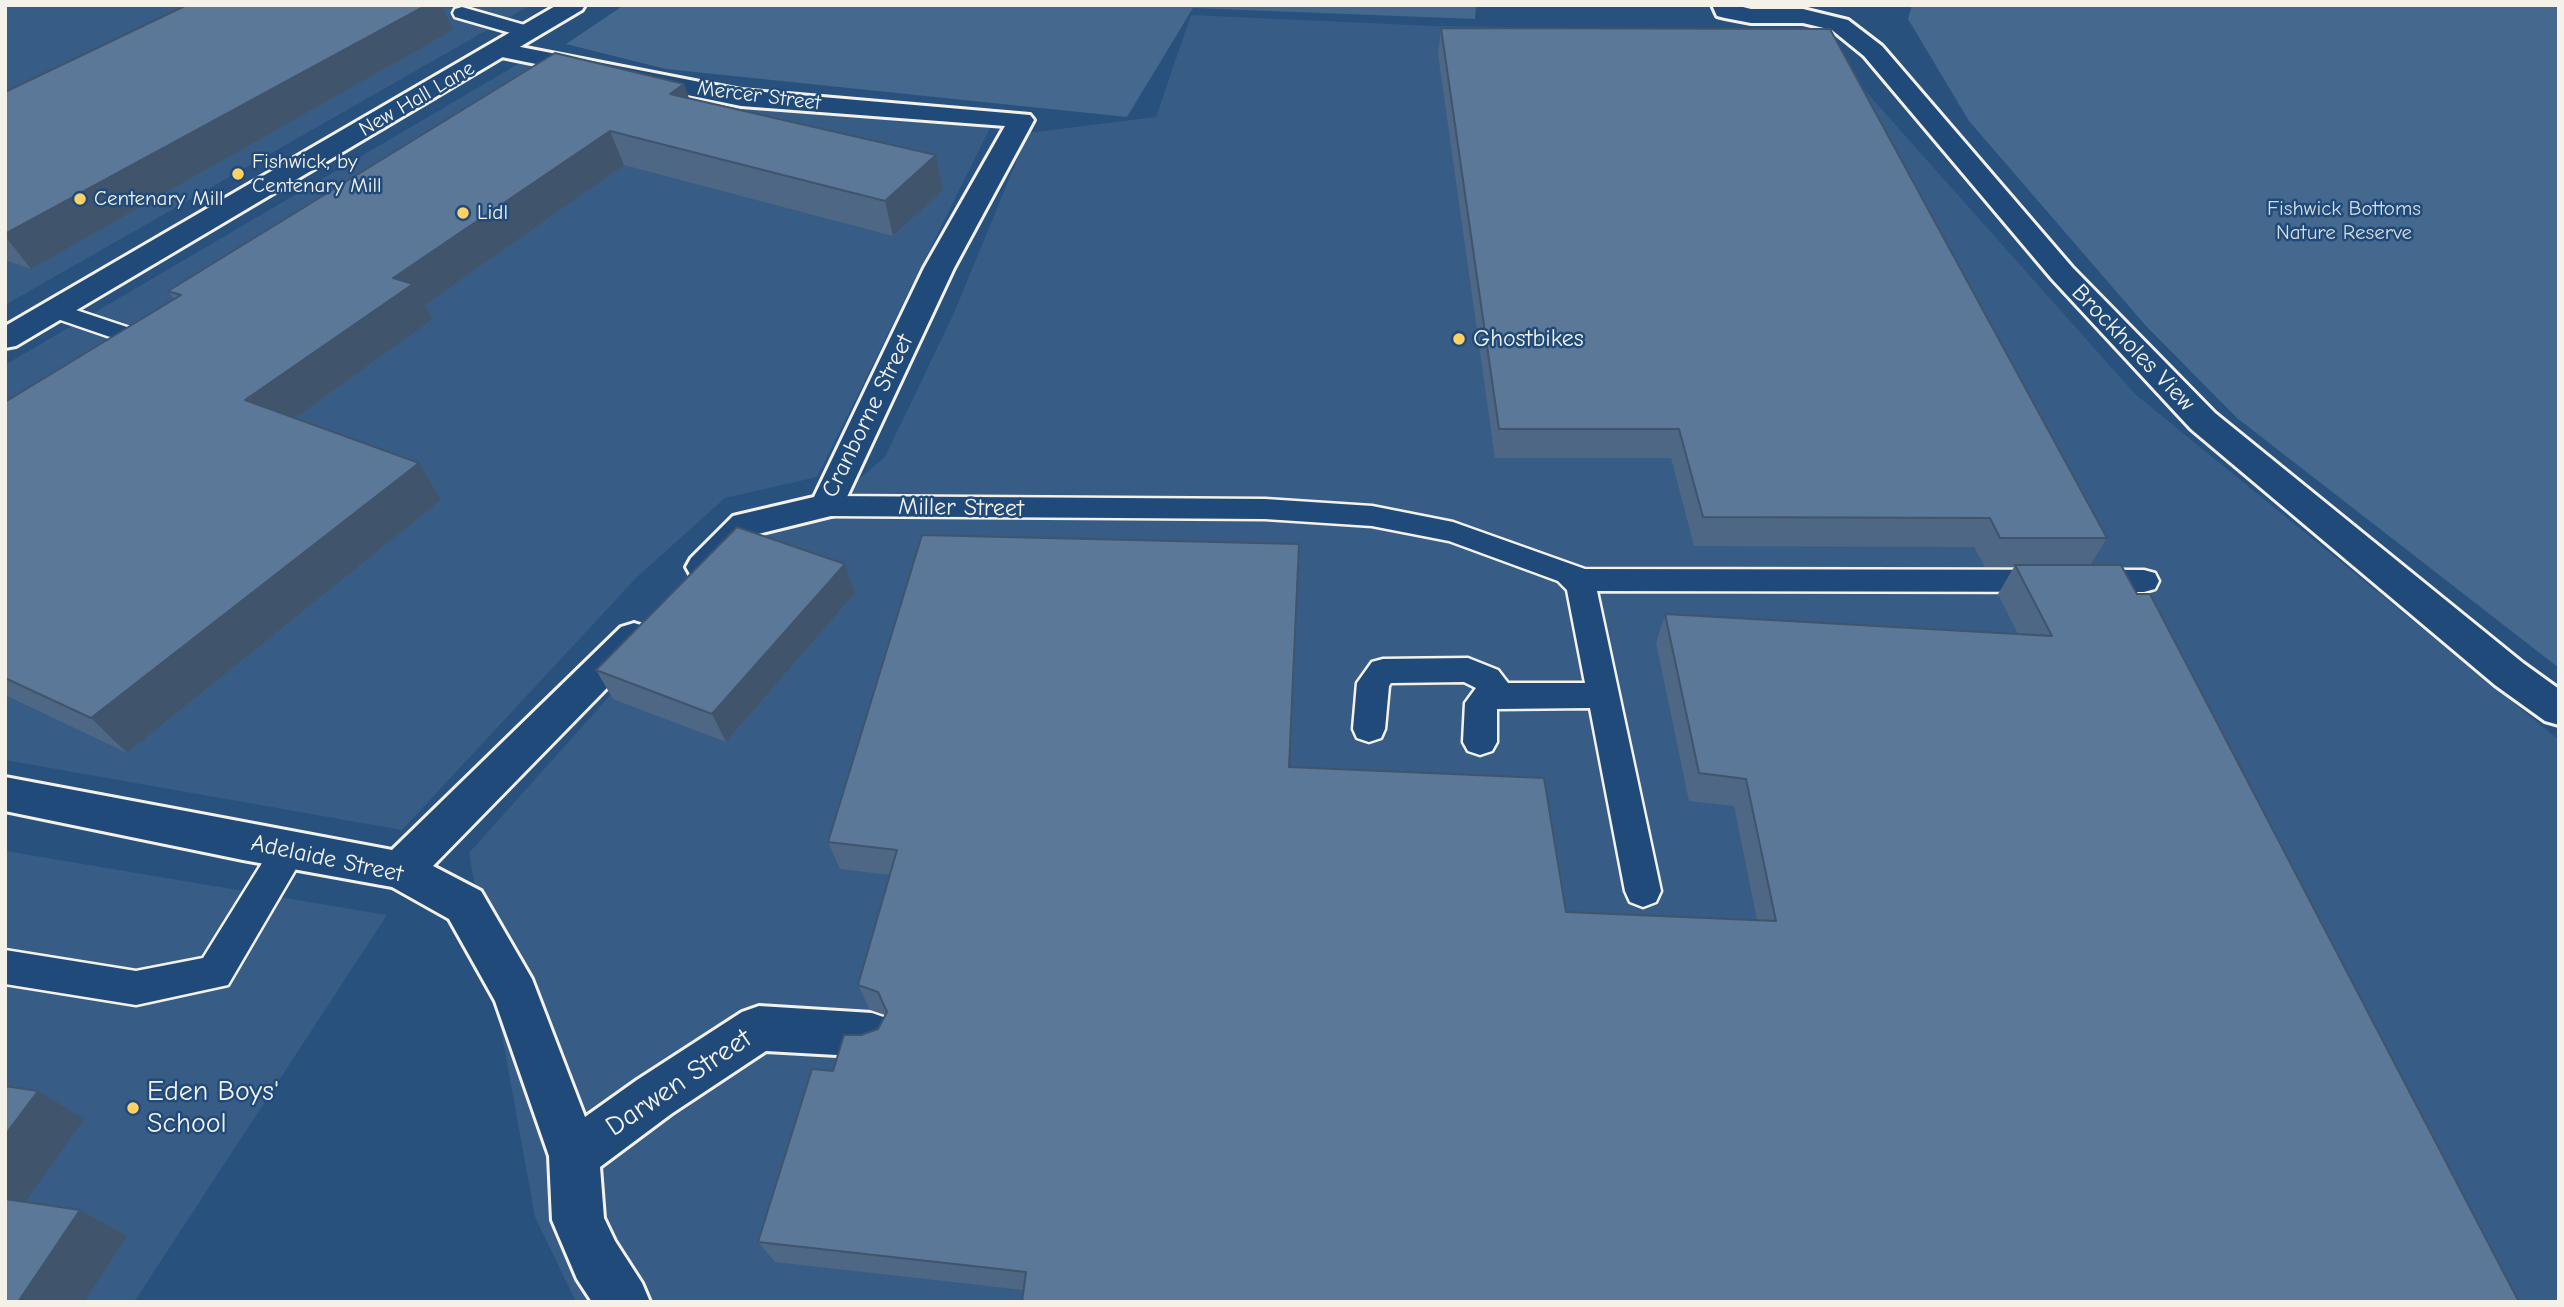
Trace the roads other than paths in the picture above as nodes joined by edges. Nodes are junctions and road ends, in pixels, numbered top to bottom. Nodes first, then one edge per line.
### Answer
1 (574, 5) edge
2 (1723, 5) edge
3 (463, 13) dead end
4 (528, 32) junction
5 (500, 50) junction
6 (1021, 120) joint
7 (55, 310) junction
8 (5, 339) edge
9 (142, 340) edge
10 (827, 506) junction
11 (1578, 580) junction
12 (2144, 581) dead end
13 (1604, 695) junction
14 (1499, 696) junction
15 (2559, 710) edge
16 (1370, 729) dead end
17 (1480, 742) dead end
18 (5, 794) edge
19 (289, 850) junction
20 (400, 870) junction
21 (1643, 891) dead end
22 (5, 967) edge
23 (872, 1035) edge
24 (574, 1156) junction
25 (623, 1302) edge

1 - 4 main road, New Hall Lane
2 - 15 main road, Brockholes View
3 - 4 lane
4 - 5 main road, New Hall Lane
5 - 6 main road, Mercer Street
5 - 7 main road, New Hall Lane
6 - 10 main road, Cranborne Street
7 - 8 main road, New Hall Lane
7 - 9 lane
10 - 11 lane, Miller Street
10 - 20 main road, Cranborne Street
11 - 12 lane
11 - 13 lane
13 - 14 lane
13 - 21 lane
14 - 16 lane
14 - 17 lane
18 - 19 main road, Adelaide Street
19 - 20 main road, Adelaide Street
19 - 22 lane
20 - 24 main road, Adelaide Street
23 - 24 main road, Darwen Street
24 - 25 main road, Adelaide Street

